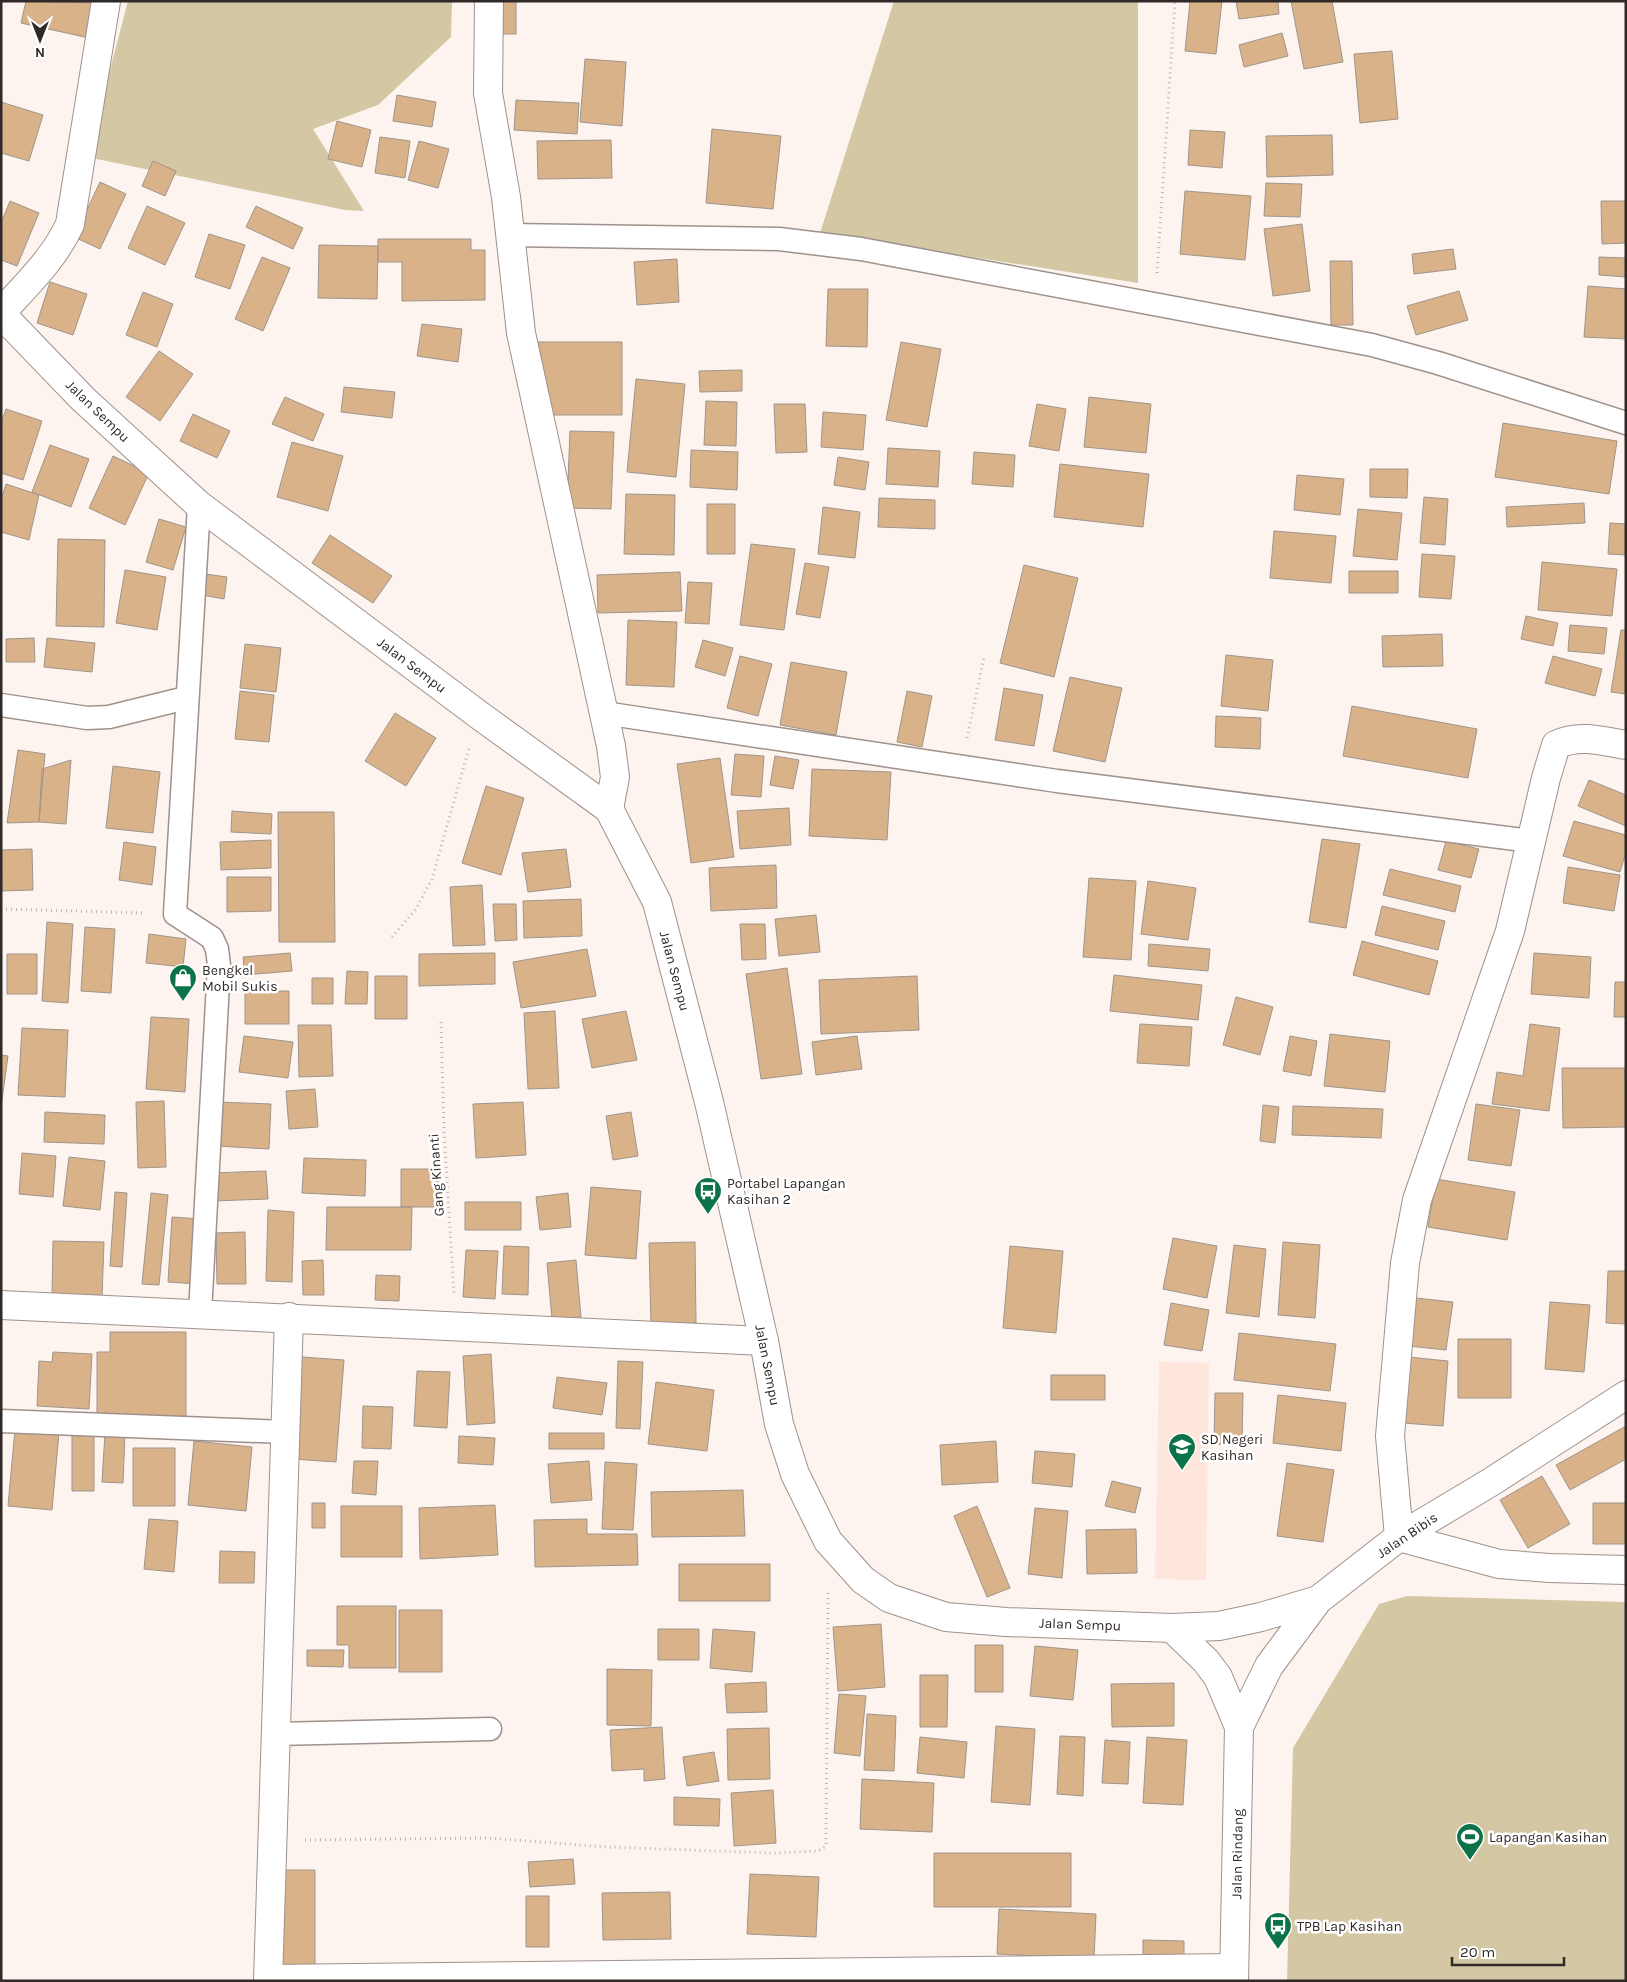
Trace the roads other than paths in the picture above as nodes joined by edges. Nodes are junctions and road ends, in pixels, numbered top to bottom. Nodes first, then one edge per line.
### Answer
1 (106, 1) edge
2 (489, 1) edge
3 (510, 235) junction
4 (1, 314) edge
5 (1626, 422) edge
6 (199, 505) junction
7 (186, 698) junction
8 (1, 705) edge
9 (604, 713) junction
10 (1626, 745) edge
11 (608, 809) junction
12 (1531, 841) junction
13 (1, 1305) edge
14 (200, 1313) junction
15 (289, 1317) junction
16 (764, 1341) junction
17 (1626, 1395) edge
18 (1, 1421) edge
19 (286, 1432) junction
20 (1400, 1538) junction
21 (1626, 1570) edge
22 (1318, 1600) junction
23 (1172, 1628) junction
24 (1239, 1727) junction
25 (490, 1729) dead end
26 (276, 1734) junction
27 (1234, 1974) edge
28 (268, 1980) edge

1 - 4 street
2 - 3 street
3 - 5 lane
3 - 9 street
4 - 6 street, Jalan Sempu
6 - 7 lane
6 - 11 street, Jalan Sempu
7 - 8 lane
7 - 14 lane
9 - 11 street
9 - 12 lane
10 - 12 street
11 - 16 street, Jalan Sempu
12 - 20 street
13 - 14 street
14 - 15 street
15 - 16 street
15 - 19 street
16 - 23 street, Jalan Sempu
17 - 20 street, Jalan Bibis
18 - 19 lane
19 - 26 street
20 - 21 street
20 - 22 street, Jalan Bibis
22 - 23 street, Jalan Bibis
22 - 24 street, Jalan Rindang
23 - 24 street, Jalan Rindang
24 - 27 street, Jalan Rindang
25 - 26 lane
26 - 28 street
27 - 28 street

